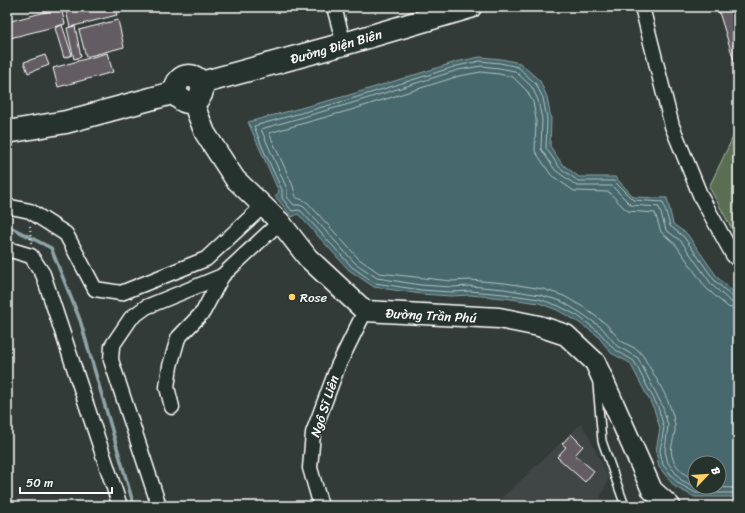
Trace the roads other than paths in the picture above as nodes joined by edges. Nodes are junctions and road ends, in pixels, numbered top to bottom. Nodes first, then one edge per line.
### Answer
1 (334, 7) edge
2 (470, 7) edge
3 (642, 7) edge
4 (344, 44) junction
5 (190, 92) junction
6 (7, 132) edge
7 (263, 206) junction
8 (7, 207) edge
9 (280, 222) junction
10 (7, 252) edge
11 (738, 260) edge
12 (222, 276) junction
13 (365, 312) junction
14 (595, 362) junction
15 (172, 407) dead end
16 (120, 506) edge
17 (159, 506) edge
18 (321, 506) edge
19 (628, 506) edge
20 (670, 506) edge

1 - 4 street
2 - 4 main road, Đường Điện Biên
3 - 11 street
4 - 5 main road, Đường Điện Biên
5 - 6 main road, Đường Điện Biên
5 - 7 street
7 - 8 street
7 - 9 street
9 - 12 street
9 - 13 street
10 - 16 street
12 - 15 street
12 - 17 street
13 - 14 street, Đường Trần Phú
13 - 18 street, Ngô Sĩ Liên
14 - 19 lane
14 - 20 street, Đường Trần Phú

